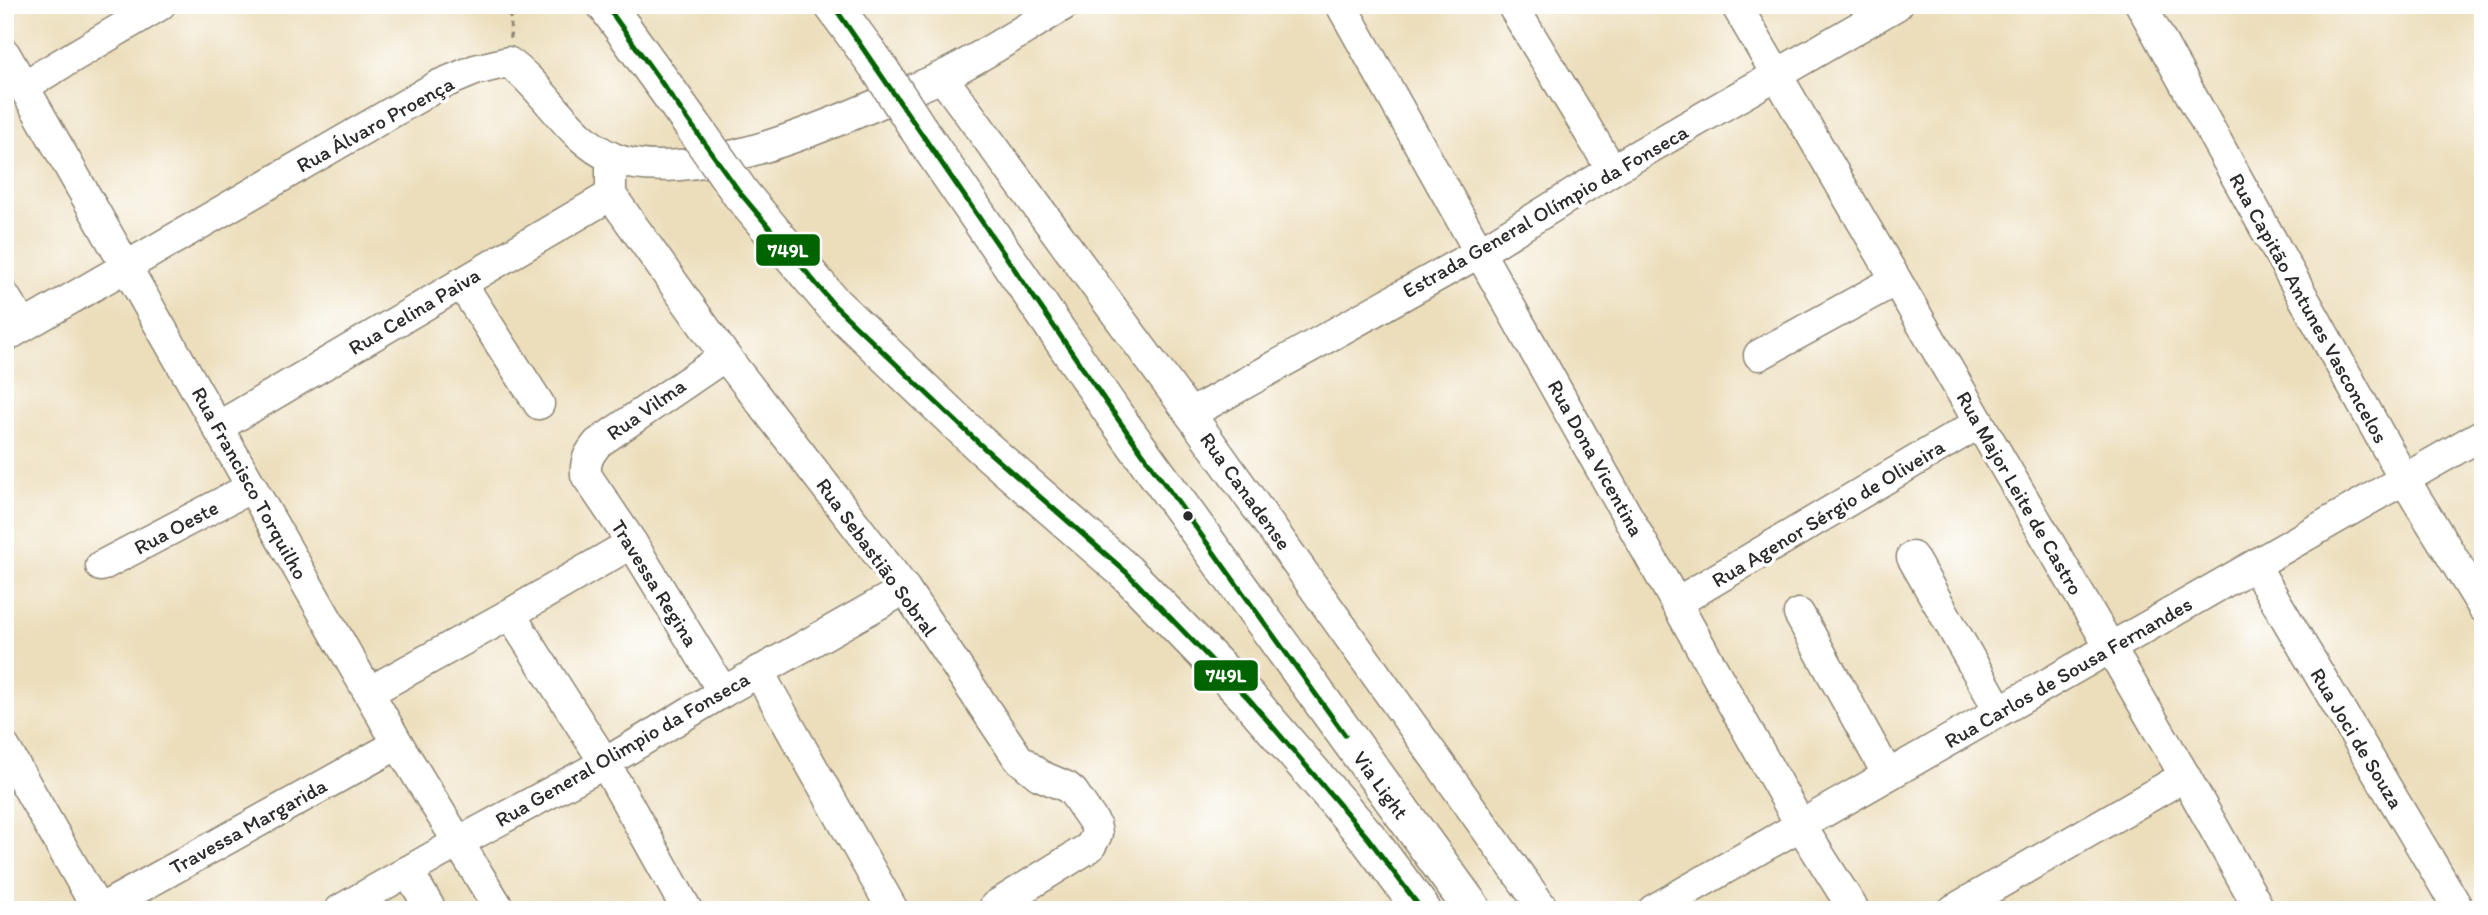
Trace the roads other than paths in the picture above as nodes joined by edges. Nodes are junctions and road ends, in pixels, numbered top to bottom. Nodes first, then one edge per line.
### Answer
1 (160, 5) edge
2 (606, 5) edge
3 (833, 5) edge
4 (1065, 5) edge
5 (1341, 5) edge
6 (1512, 5) edge
7 (1736, 5) edge
8 (1895, 6) edge
9 (2153, 9) edge
10 (5, 54) edge
11 (942, 77) junction
12 (1777, 77) junction
13 (24, 86) junction
14 (611, 157) junction
15 (1612, 170) junction
16 (611, 195) junction
17 (1480, 252) junction
18 (128, 266) junction
19 (1896, 280) junction
20 (461, 283) junction
21 (5, 297) edge
22 (14, 332) edge
23 (1759, 355) dead end
24 (725, 356) junction
25 (539, 404) dead end
26 (1190, 414) junction
27 (1979, 423) junction
28 (218, 427) junction
29 (2483, 434) edge
30 (586, 475) joint
31 (2404, 479) junction
32 (252, 487) junction
33 (632, 544) junction
34 (1912, 556) dead end
35 (101, 566) dead end
36 (2255, 566) junction
37 (905, 589) junction
38 (1676, 603) junction
39 (2483, 607) edge
40 (510, 614) junction
41 (1799, 614) dead end
42 (2110, 649) junction
43 (758, 671) junction
44 (369, 692) junction
45 (723, 692) junction
46 (1999, 710) junction
47 (398, 744) junction
48 (5, 748) edge
49 (606, 763) junction
50 (1888, 775) junction
51 (2185, 776) junction
52 (1801, 826) junction
53 (459, 842) junction
54 (408, 871) junction
55 (995, 906) dead end
56 (2252, 907) edge
57 (99, 910) edge
58 (340, 910) edge
59 (431, 910) edge
60 (500, 910) edge
61 (687, 910) edge
62 (893, 910) edge
63 (1422, 910) edge
64 (1473, 910) edge
65 (1544, 910) edge
66 (1653, 910) edge
67 (1854, 910) edge
68 (1953, 910) edge
69 (2459, 910) edge

1 - 13 street
2 - 63 main road, Via Light, bridge
3 - 64 main road, Via Light, bridge
4 - 11 street
5 - 17 street, Rua Dona Vicentina
6 - 15 street
7 - 12 street, Rua Major Leite de Castro
8 - 12 street, Estrada General Olímpio da Fonseca
9 - 31 street, Rua Capitão Antunes Vasconcelos
10 - 13 street, Rua Francisco Torquilho
11 - 14 street
11 - 26 street, Rua Canadense
12 - 15 street, Estrada General Olímpio da Fonseca
12 - 19 street, Rua Major Leite de Castro
13 - 18 street, Rua Francisco Torquilho
14 - 16 street
14 - 18 street, Rua Álvaro Proença
15 - 17 street, Estrada General Olímpio da Fonseca
16 - 20 street, Rua Celina Paiva
16 - 24 street, Rua Sebastião Sobral
17 - 26 street, Estrada General Olímpio da Fonseca
17 - 38 street, Rua Dona Vicentina
18 - 22 street, Rua Álvaro Proença
18 - 28 street, Rua Francisco Torquilho
19 - 23 street
19 - 27 street, Rua Major Leite de Castro
20 - 25 street
20 - 28 street, Rua Celina Paiva
21 - 22 street
24 - 30 street, Rua Vilma
24 - 37 street, Rua Sebastião Sobral
26 - 65 street, Rua Canadense
27 - 38 street, Rua Agenor Sérgio de Oliveira
27 - 42 street, Rua Major Leite de Castro
28 - 32 street, Rua Francisco Torquilho
29 - 31 street, Rua Carlos de Sousa Fernandes
30 - 33 street, Travessa Regina
31 - 36 street, Rua Carlos de Sousa Fernandes
31 - 39 street, Rua Capitão Antunes Vasconcelos
32 - 35 street, Rua Oeste
32 - 44 street, Rua Francisco Torquilho
33 - 40 street
33 - 45 street, Travessa Regina
34 - 46 street
36 - 42 street, Rua Carlos de Sousa Fernandes
36 - 69 street, Rua Joci de Souza
37 - 43 street, Rua General Olimpio da Fonseca
37 - 55 street, Rua Sebastião Sobral
38 - 52 street, Rua Dona Vicentina
40 - 44 street
40 - 49 street
41 - 50 street
42 - 46 street, Rua Carlos de Sousa Fernandes
42 - 51 street, Rua Major Leite de Castro
43 - 45 street, Rua General Olimpio da Fonseca
43 - 62 street
44 - 47 street, Rua Francisco Torquilho
45 - 49 street, Rua General Olimpio da Fonseca
46 - 50 street, Rua Carlos de Sousa Fernandes
47 - 53 street, Rua Francisco Torquilho
47 - 57 street, Travessa Margarida
48 - 57 street
49 - 53 street, Rua General Olimpio da Fonseca
49 - 61 street
50 - 52 street, Rua Carlos de Sousa Fernandes
51 - 56 street, Rua Major Leite de Castro
51 - 68 street
52 - 66 street, Rua Carlos de Sousa Fernandes
52 - 67 street, Rua Dona Vicentina
53 - 54 street, Rua General Olimpio da Fonseca
53 - 60 street, Rua Francisco Torquilho
54 - 58 street, Rua General Olimpio da Fonseca
54 - 59 street

